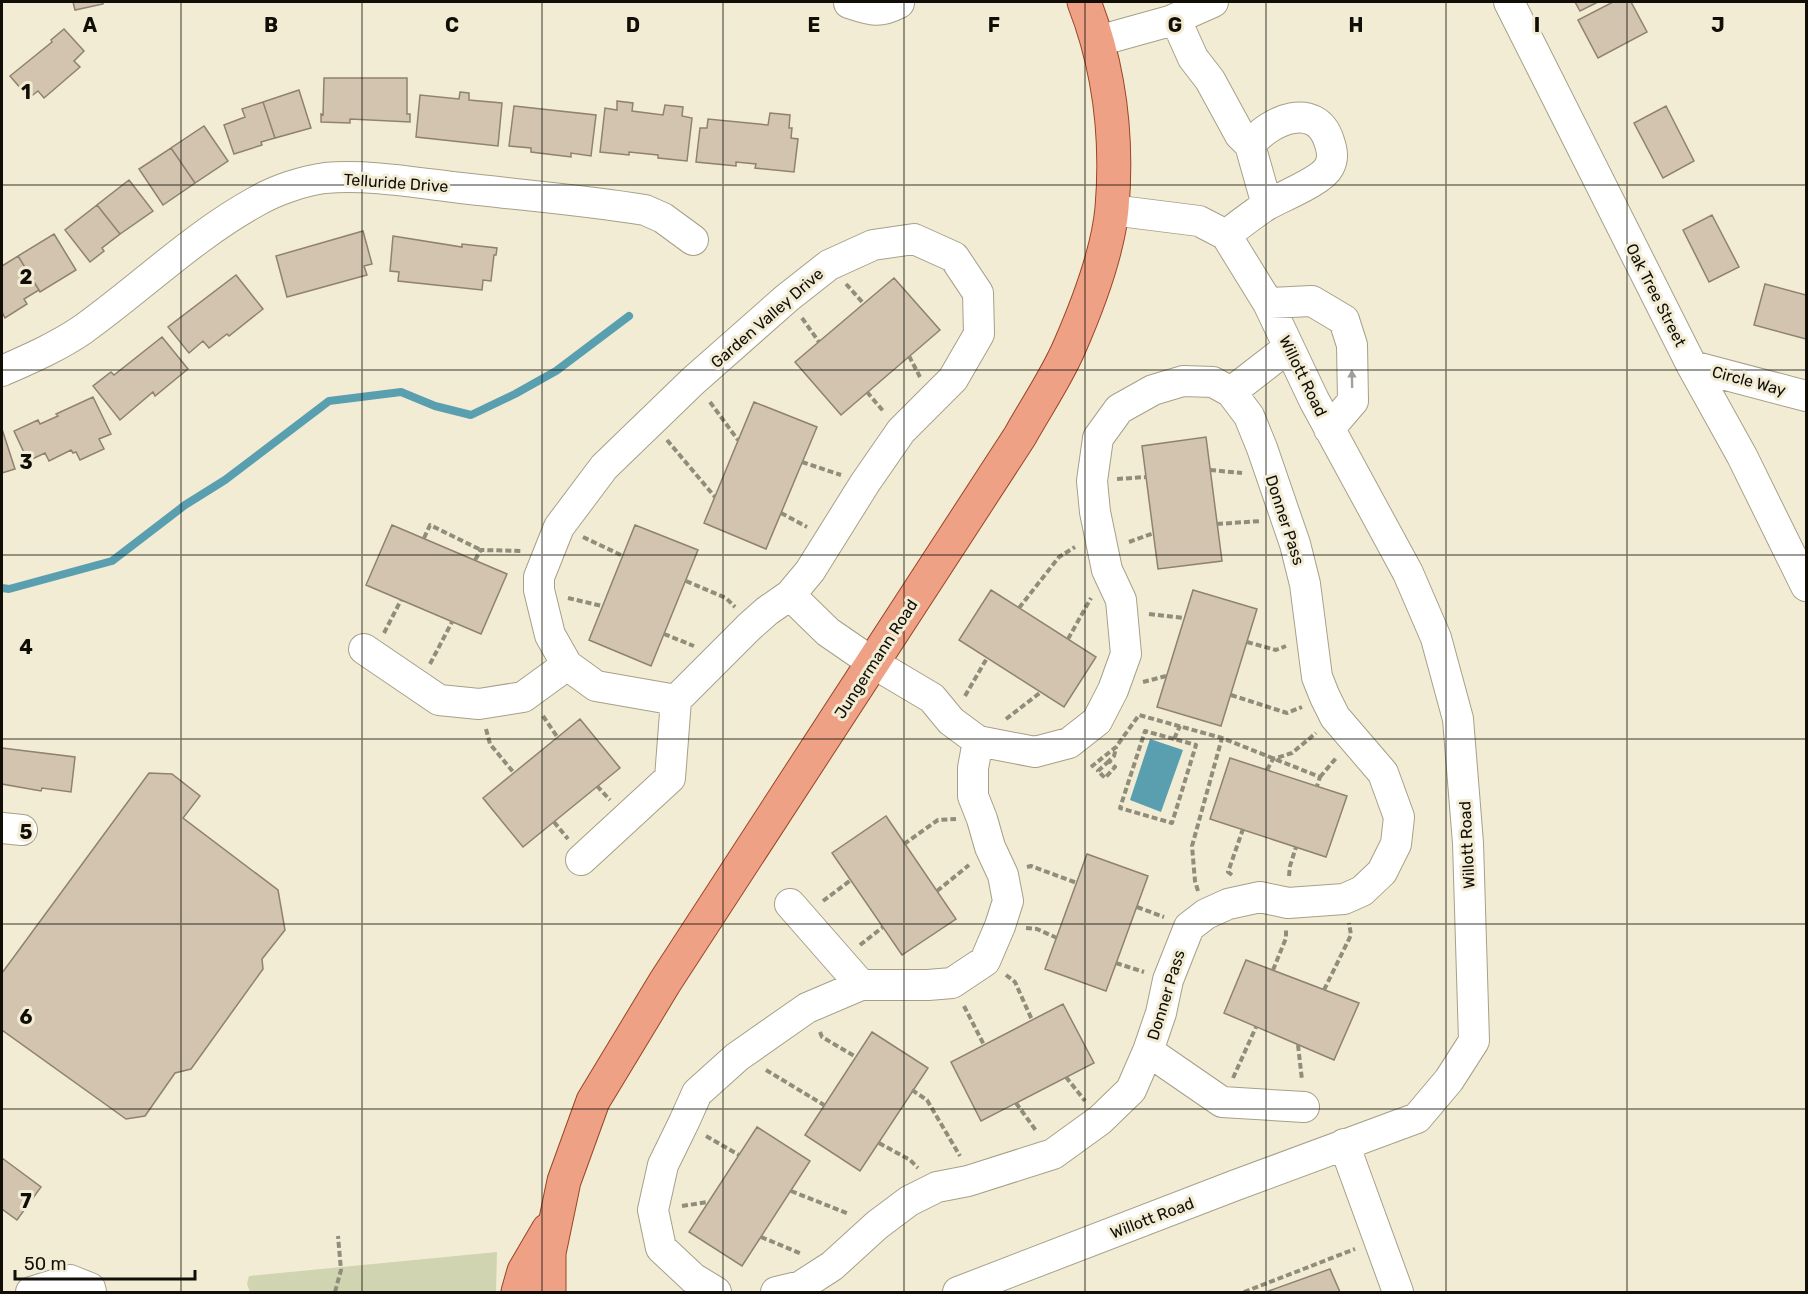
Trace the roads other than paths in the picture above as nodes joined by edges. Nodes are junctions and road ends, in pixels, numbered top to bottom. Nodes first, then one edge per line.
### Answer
1 (843, 2) edge
2 (1084, 2) edge
3 (1213, 2) edge
4 (1509, 2) edge
5 (899, 3) edge
6 (1173, 11) edge
7 (1098, 41) junction
8 (1250, 145) junction
9 (1267, 205) junction
10 (1112, 210) junction
11 (1226, 235) junction
12 (693, 240) dead end
13 (1268, 303) junction
14 (1289, 347) junction
15 (1692, 366) junction
16 (2, 371) edge
17 (1231, 392) junction
18 (1806, 396) edge
19 (1329, 429) junction
20 (1806, 586) edge
21 (790, 595) junction
22 (369, 652) road end
23 (873, 663) junction
24 (567, 665) junction
25 (676, 700) junction
26 (978, 741) junction
27 (581, 860) dead end
28 (796, 911) road end
29 (861, 985) junction
30 (1148, 1051) junction
31 (1304, 1107) road end
32 (1344, 1144) junction
33 (557, 1215) junction
34 (968, 1291) edge
35 (31, 1292) edge
36 (92, 1293) edge
37 (518, 1293) edge
38 (549, 1293) edge
39 (716, 1293) edge
40 (776, 1293) edge
41 (1398, 1293) edge

1 - 5 street
2 - 7 main road, Jungermann Road
3 - 6 street
4 - 15 street, Oak Tree Street
6 - 7 street
6 - 8 street
7 - 10 main road, Jungermann Road
8 - 9 street
8 - 9 street
9 - 11 street
10 - 11 street, Willott Road
10 - 23 main road, Jungermann Road
11 - 13 street, Willott Road
12 - 16 street, Telluride Drive
13 - 14 street, Willott Road
19 -> 13 street
14 - 17 street
14 - 19 street, Willott Road
15 - 18 street, Circle Way
15 - 20 street, Oak Tree Street
17 - 26 street
17 - 30 street, Donner Pass
19 - 32 street, Willott Road
21 - 23 street
21 - 24 street, Garden Valley Drive
21 - 25 street, Garden Valley Drive
22 - 24 street
23 - 26 street
23 - 33 main road, Jungermann Road
24 - 25 street, Garden Valley Drive
25 - 27 street
26 - 29 street
28 - 29 street
29 - 39 street
30 - 31 street
30 - 40 street, Donner Pass
32 - 34 street, Willott Road
32 - 41 street
33 - 37 main road
33 - 38 main road, Jungermann Road
35 - 36 street

